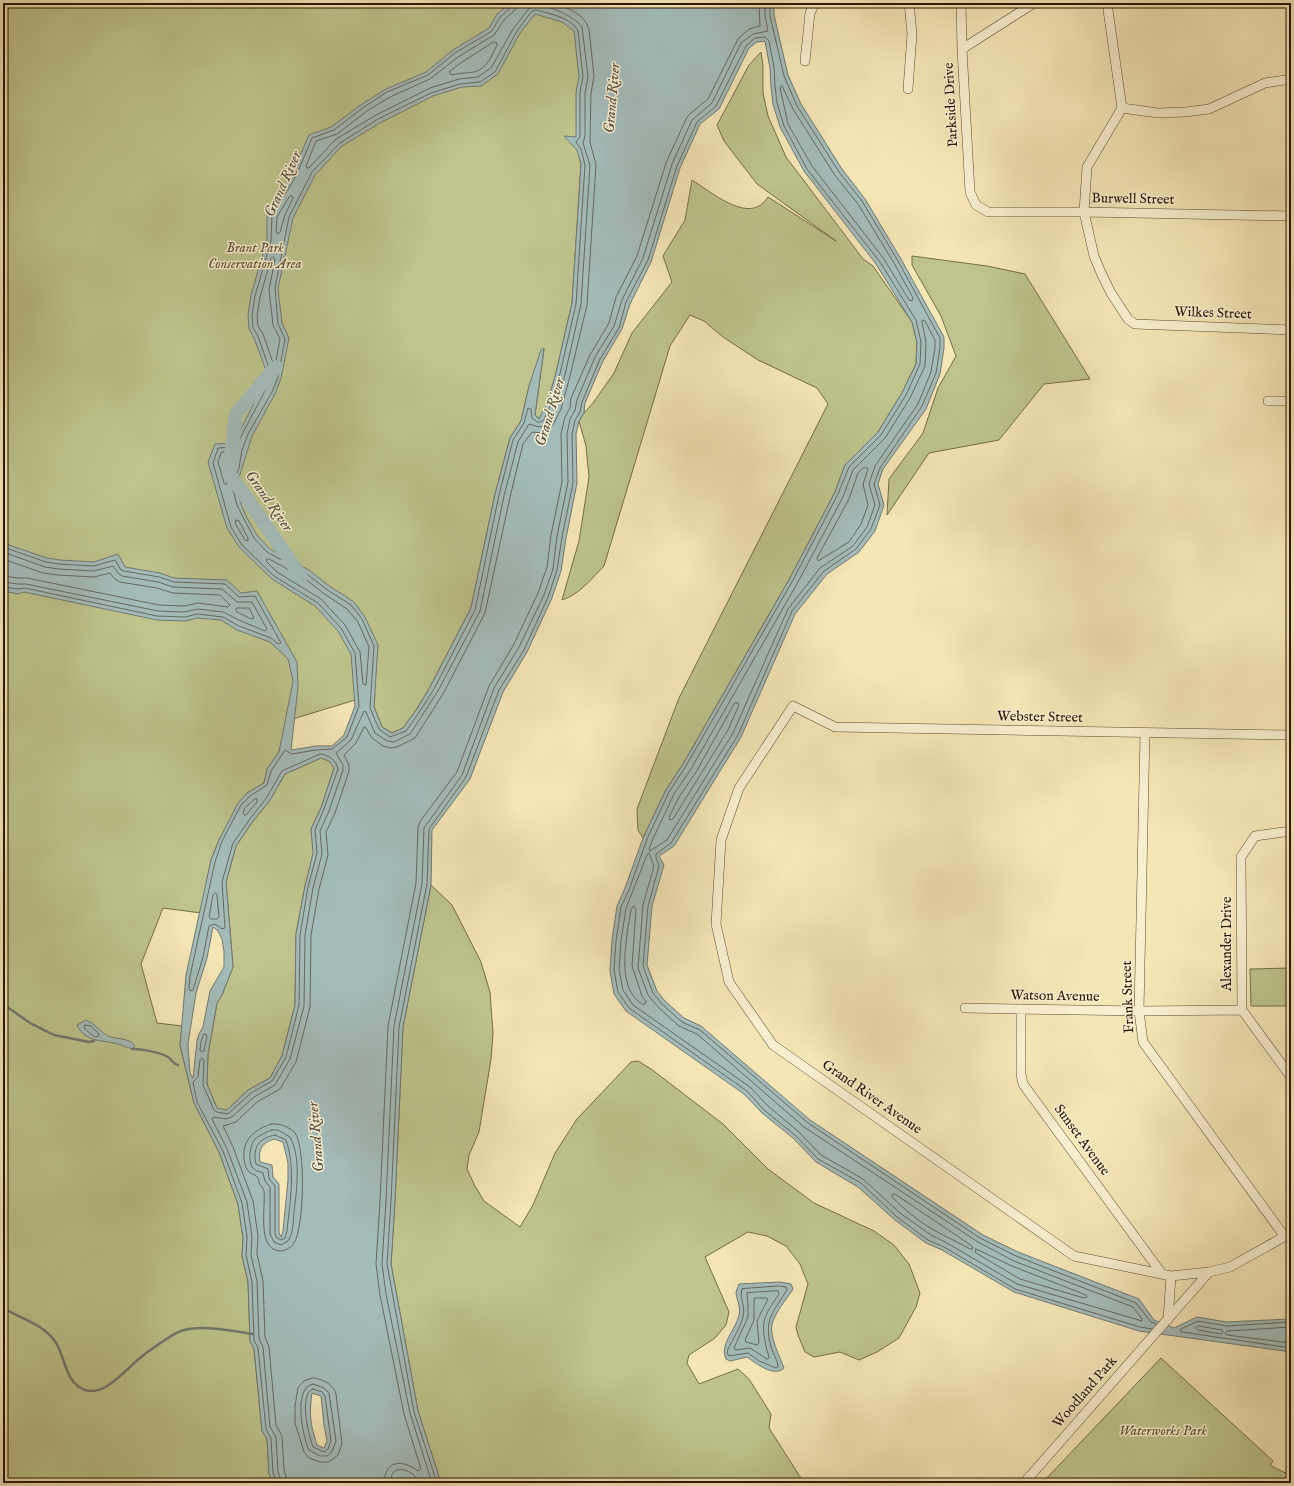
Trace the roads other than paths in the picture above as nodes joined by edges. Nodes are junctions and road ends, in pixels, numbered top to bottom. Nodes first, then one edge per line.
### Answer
1 (815, 3) edge
2 (909, 3) edge
3 (961, 3) edge
4 (1034, 3) edge
5 (1107, 3) edge
6 (962, 49) junction
7 (805, 61) dead end
8 (1291, 79) edge
9 (908, 89) dead end
10 (1122, 108) junction
11 (976, 204) joint
12 (1084, 212) junction
13 (1291, 216) edge
14 (1291, 330) edge
15 (1268, 401) dead end
16 (1291, 401) edge
17 (793, 706) joint
18 (1145, 733) junction
19 (1291, 735) edge
20 (1291, 831) edge
21 (965, 1008) dead end
22 (1021, 1009) junction
23 (1242, 1010) junction
24 (1140, 1011) junction
25 (1291, 1077) edge
26 (1288, 1235) edge
27 (1209, 1272) junction
28 (1167, 1275) junction
29 (1168, 1320) junction
30 (1024, 1483) edge

1 - 7 street
2 - 9 street
3 - 6 street, Parkside Drive
4 - 6 street
5 - 10 street
6 - 11 street, Parkside Drive
8 - 10 street
10 - 12 street
11 - 12 street, Burwell Street
12 - 13 street, Burwell Street
12 - 14 street, Wilkes Street
15 - 16 street
17 - 18 street, Webster Street
17 - 28 street, Grand River Avenue
18 - 19 street, Webster Street
18 - 24 street, Frank Street
20 - 23 street, Alexander Drive
21 - 22 street, Watson Avenue
22 - 24 street, Watson Avenue
22 - 28 street, Sunset Avenue
23 - 24 street, Watson Avenue
23 - 25 street, Alexander Drive
24 - 26 street, Frank Street
26 - 27 street, Grand River Avenue
27 - 28 street, Grand River Avenue
27 - 29 street, Woodland Park
28 - 29 street
29 - 30 street, Woodland Park

